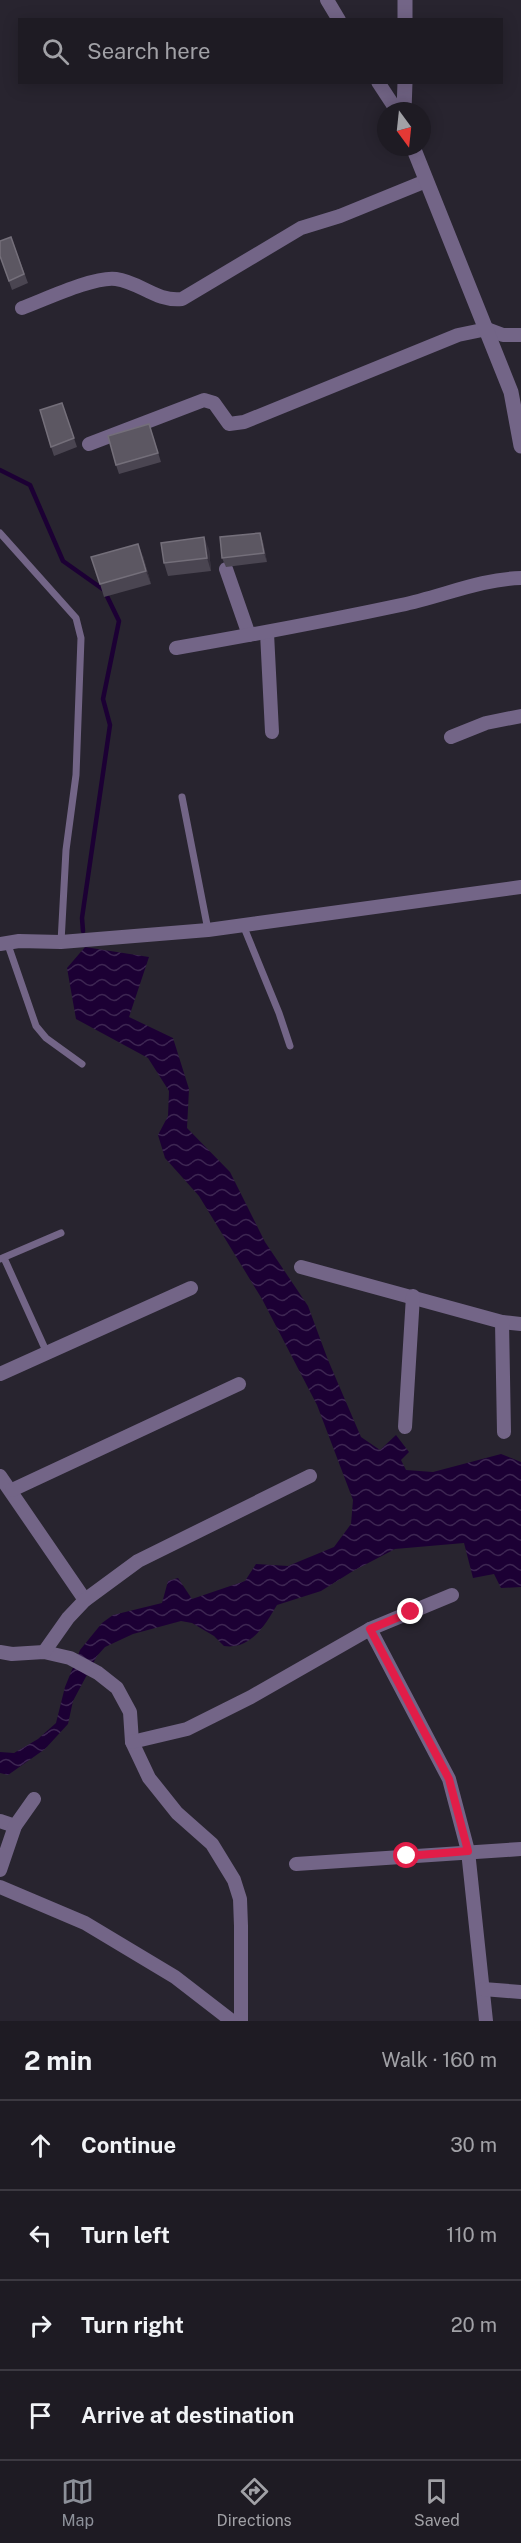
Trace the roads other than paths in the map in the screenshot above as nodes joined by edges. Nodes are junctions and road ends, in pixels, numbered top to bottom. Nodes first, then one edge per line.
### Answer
1 (327, 0) edge
2 (405, 0) edge
3 (338, 18) edge
4 (405, 18) edge
5 (379, 84) edge
6 (405, 84) edge
7 (391, 102) edge
8 (404, 102) edge
9 (416, 156) edge
10 (426, 181) junction
11 (22, 308) dead end
12 (487, 329) junction
13 (521, 335) edge
14 (89, 444) dead end
15 (521, 446) edge
16 (0, 532) edge
17 (226, 569) dead end
18 (521, 578) edge
19 (267, 633) junction
20 (249, 635) junction
21 (176, 648) dead end
22 (521, 716) edge
23 (272, 732) dead end
24 (451, 737) dead end
25 (182, 797) dead end
26 (521, 887) edge
27 (243, 925) junction
28 (208, 930) junction
29 (61, 942) junction
30 (3, 943) edge
31 (290, 1046) dead end
32 (82, 1064) dead end
33 (61, 1233) dead end
34 (2, 1258) edge
35 (301, 1267) dead end
36 (190, 1288) dead end
37 (413, 1296) junction
38 (502, 1322) junction
39 (521, 1324) edge
40 (47, 1353) junction
41 (0, 1374) edge
42 (239, 1384) dead end
43 (405, 1427) dead end
44 (504, 1432) dead end
45 (0, 1476) edge
46 (310, 1476) dead end
47 (12, 1490) junction
48 (452, 1595) dead end
49 (85, 1600) junction
50 (370, 1629) junction
51 (0, 1652) edge
52 (44, 1652) junction
53 (132, 1742) junction
54 (34, 1799) dead end
55 (0, 1821) edge
56 (15, 1826) junction
57 (521, 1849) edge
58 (468, 1851) junction
59 (296, 1864) dead end
60 (0, 1870) edge
61 (0, 1887) edge
62 (483, 1989) junction
63 (521, 1992) edge
64 (232, 2021) edge
65 (241, 2021) edge
66 (486, 2021) edge

1 - 3 street
2 - 4 street
5 - 7 street
6 - 8 street
9 - 10 street
10 - 11 street
10 - 12 street
12 - 13 street
12 - 14 street
12 - 15 street
16 - 29 lane
17 - 20 street
18 - 19 street
19 - 20 street
19 - 23 street
20 - 21 street
22 - 24 street
25 - 28 lane
26 - 27 street
27 - 28 street
27 - 31 lane
28 - 29 street
29 - 30 street
30 - 32 lane
33 - 34 lane
34 - 40 lane
35 - 37 street
36 - 40 street
37 - 38 street
37 - 43 street
38 - 39 street
38 - 44 street
40 - 41 street
42 - 47 street
45 - 47 street
46 - 49 street
47 - 49 street
48 - 50 street
49 - 52 street
50 - 53 street
50 - 58 street
51 - 52 street
52 - 53 street
53 - 65 street
54 - 56 street
55 - 56 street
56 - 60 street
57 - 58 street
58 - 59 street
58 - 62 street
61 - 64 street
62 - 63 street
62 - 66 street

